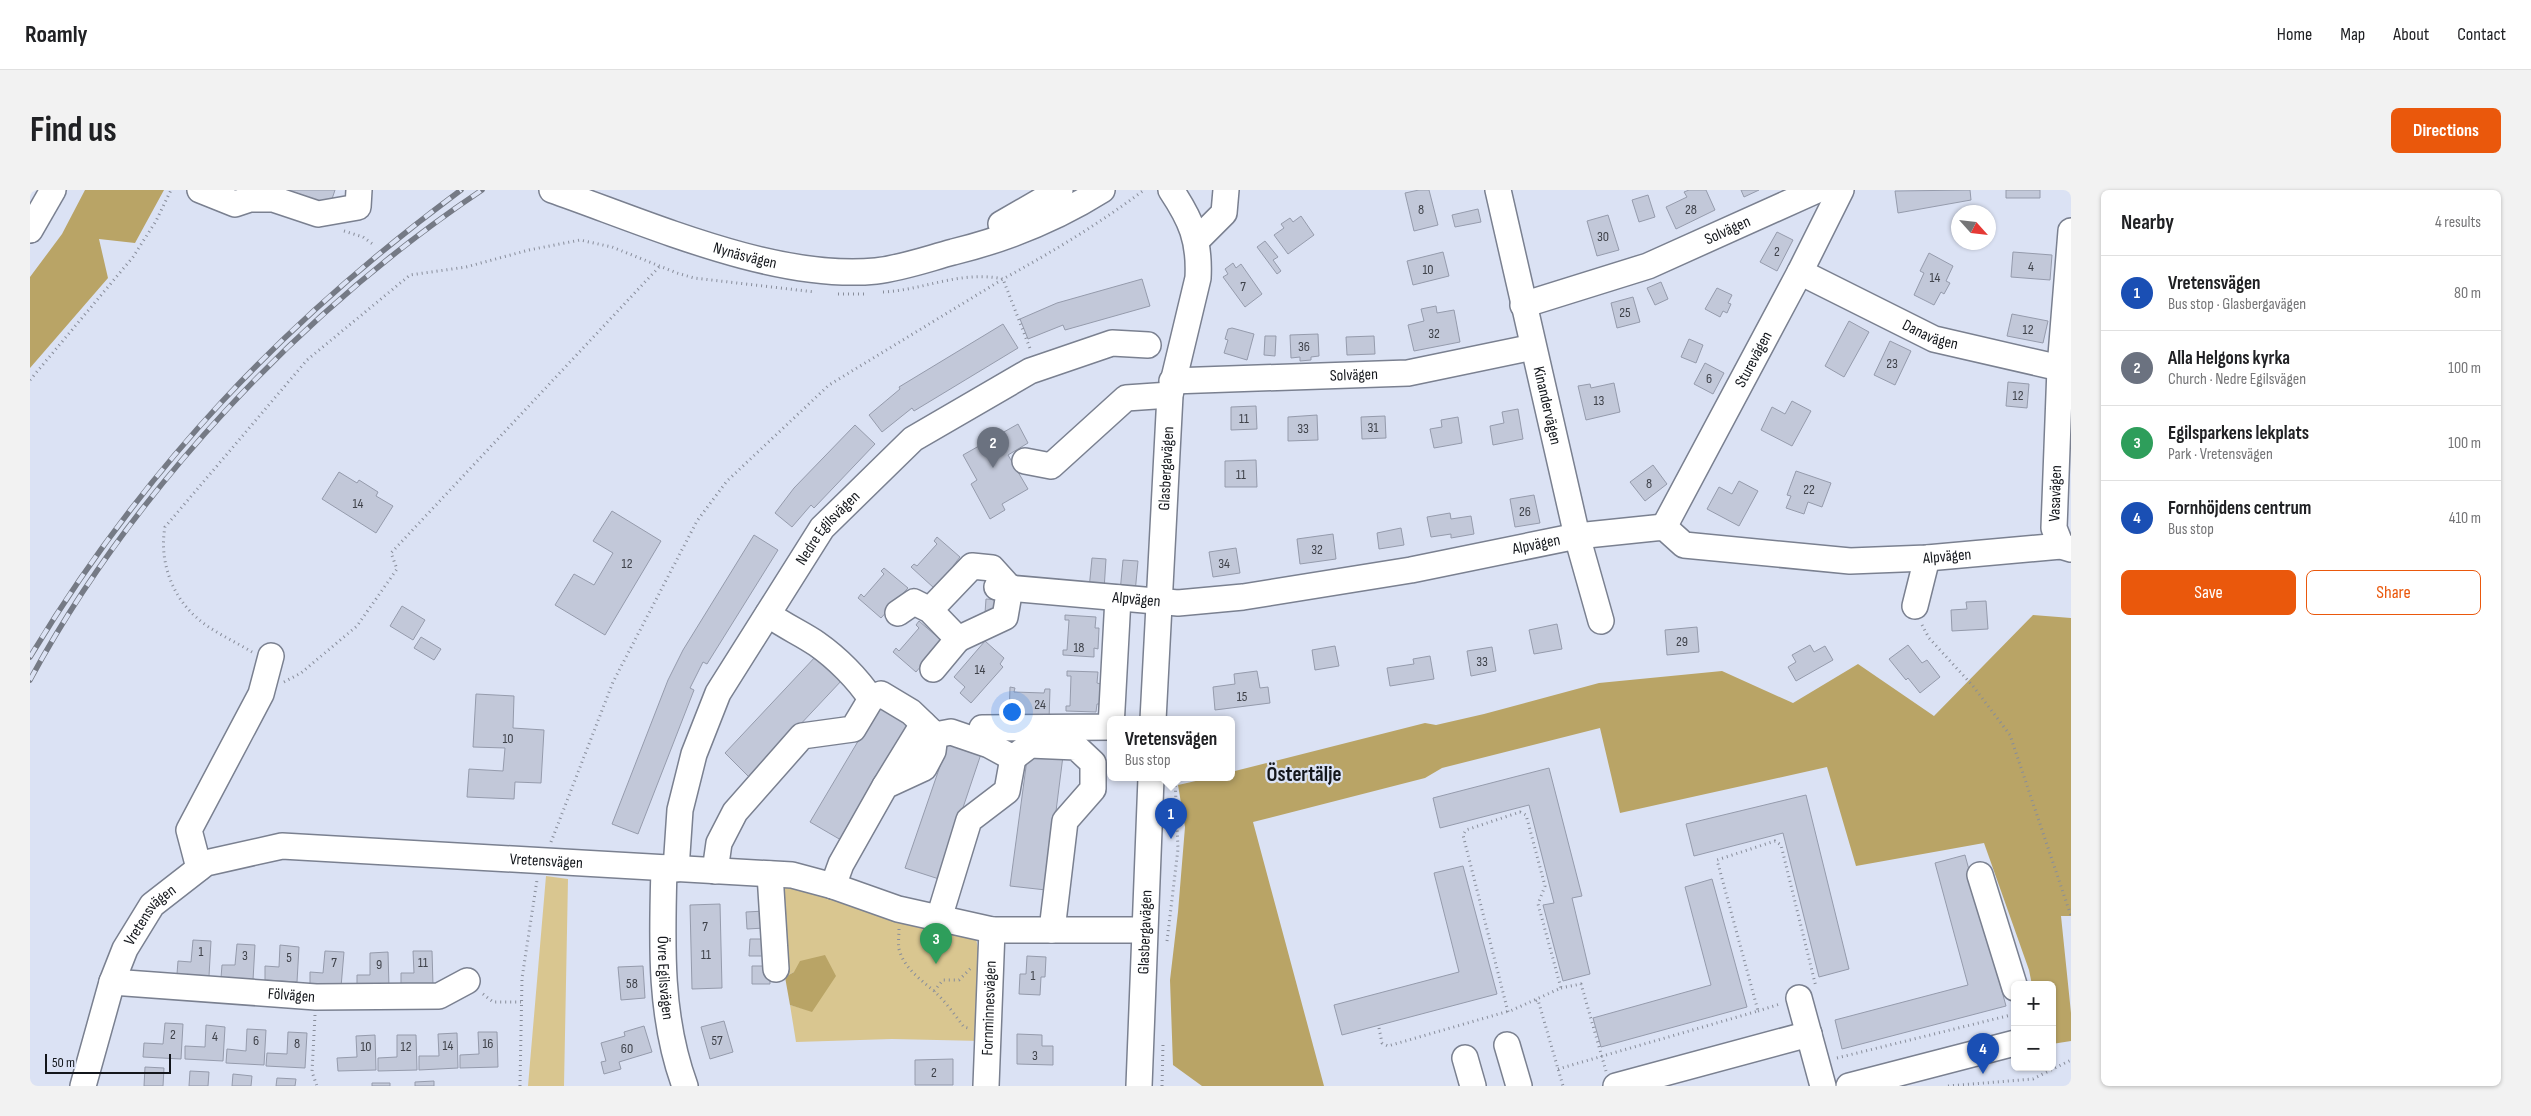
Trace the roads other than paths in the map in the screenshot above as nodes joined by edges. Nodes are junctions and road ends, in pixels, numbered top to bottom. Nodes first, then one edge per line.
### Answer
1 (52, 190) edge
2 (200, 190) edge
3 (359, 190) edge
4 (552, 190) edge
5 (1060, 190) edge
6 (1102, 190) edge
7 (1171, 190) edge
8 (1188, 190) edge
9 (1226, 190) edge
10 (1498, 190) edge
11 (1817, 190) edge
12 (1840, 190) edge
13 (1193, 229) junction
14 (30, 230) edge
15 (2071, 231) edge
16 (944, 255) junction
17 (1800, 272) junction
18 (1523, 305) junction
19 (1148, 345) dead end
20 (1533, 347) junction
21 (2066, 368) edge
22 (1171, 388) junction
23 (1025, 461) dead end
24 (1664, 527) junction
25 (1577, 536) junction
26 (2066, 547) edge
27 (1927, 558) junction
28 (1003, 588) junction
29 (1118, 598) junction
30 (1158, 602) junction
31 (1915, 606) road end
32 (930, 610) junction
33 (898, 613) dead end
34 (768, 614) junction
35 (1602, 621) dead end
36 (958, 639) junction
37 (272, 656) road end
38 (933, 669) dead end
39 (871, 699) junction
40 (1112, 716) edge
41 (1153, 716) edge
42 (1107, 727) edge
43 (982, 728) dead end
44 (929, 730) junction
45 (1013, 758) junction
46 (1150, 781) edge
47 (199, 868) junction
48 (670, 868) junction
49 (715, 871) junction
50 (770, 874) junction
51 (1980, 876) dead end
52 (833, 886) junction
53 (939, 918) junction
54 (992, 930) junction
55 (1052, 930) junction
56 (1144, 930) junction
57 (776, 969) dead end
58 (467, 981) road end
59 (2013, 981) edge
60 (112, 982) junction
61 (1799, 998) road end
62 (1809, 1034) junction
63 (2011, 1044) edge
64 (1507, 1045) dead end
65 (1465, 1058) dead end
66 (1820, 1075) edge
67 (1612, 1082) edge
68 (83, 1086) edge
69 (686, 1086) edge
70 (986, 1086) edge
71 (1139, 1086) edge
72 (1472, 1086) edge
73 (1518, 1086) edge
74 (1849, 1086) edge

1 - 14 street
2 - 3 street
4 - 16 street, Nynäsvägen
5 - 16 street, Nynäsvägen
6 - 16 street, Nynäsvägen
7 - 13 street
8 - 13 street, Glasbergavägen
9 - 13 street
10 - 18 street, Kinandervägen
11 - 18 street, Solvägen
12 - 17 street, Sturevägen
13 - 22 street, Glasbergavägen
15 - 21 street, Vasavägen
17 - 21 street, Danavägen
17 - 24 street, Sturevägen
18 - 20 street, Kinandervägen
19 - 34 street, Nedre Egilsvägen
20 - 22 street, Solvägen
20 - 25 street, Kinandervägen
21 - 26 street, Vasavägen
22 - 23 street, Solvägen
22 - 30 street, Glasbergavägen
24 - 25 street, Alpvägen
24 - 27 street, Alpvägen
25 - 30 street, Alpvägen
25 - 35 street, Kinandervägen
26 - 27 street, Alpvägen
27 - 31 street
28 - 29 street, Alpvägen
28 - 32 street
28 - 36 street
29 - 30 street, Alpvägen
29 - 40 street
30 - 41 street, Glasbergavägen
32 - 33 street
32 - 36 street
34 - 39 street
34 - 48 street, Nedre Egilsvägen
36 - 38 street
37 - 47 street
39 - 44 street
39 - 49 street
42 - 43 street
44 - 45 street
44 - 52 street
45 - 53 street
45 - 55 street
46 - 56 street, Glasbergavägen
47 - 48 street, Vretensvägen
47 - 60 street, Vretensvägen
48 - 49 street, Vretensvägen
48 - 69 street, Övre Egilsvägen
49 - 50 street, Vretensvägen
50 - 52 street, Vretensvägen
50 - 57 street
51 - 59 street
52 - 53 street, Vretensvägen
53 - 54 street, Vretensvägen
54 - 55 street, Vretensvägen
54 - 70 street, Fornminnesvägen
55 - 56 street, Vretensvägen
56 - 71 street, Glasbergavägen
58 - 60 street, Fölvägen
60 - 68 street, Vretensvägen
61 - 62 street
62 - 66 street
62 - 67 street
63 - 74 street
64 - 73 street
65 - 72 street

